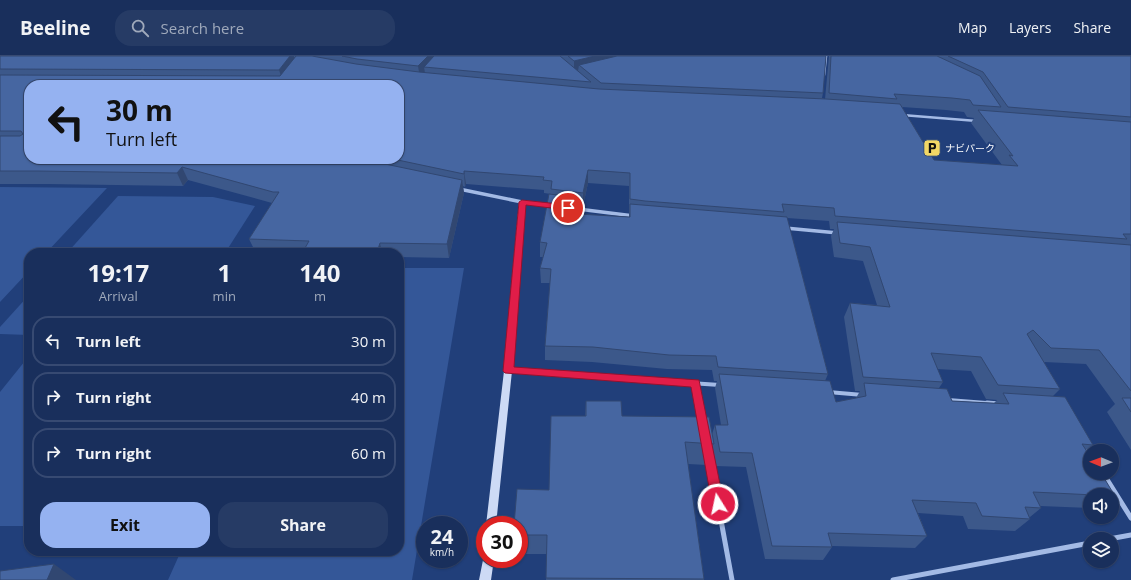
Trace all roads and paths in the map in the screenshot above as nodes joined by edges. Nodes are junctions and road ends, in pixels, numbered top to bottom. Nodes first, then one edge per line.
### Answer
1 (826, 56) edge
2 (824, 79) edge
3 (901, 115) edge
4 (984, 122) edge
5 (455, 188) edge
6 (522, 202) junction
7 (553, 206) edge
8 (575, 209) edge
9 (636, 216) edge
10 (777, 228) edge
11 (840, 233) edge
12 (508, 371) junction
13 (696, 383) junction
14 (728, 386) edge
15 (823, 392) edge
16 (871, 395) edge
17 (943, 400) edge
18 (1006, 404) edge
19 (704, 430) edge
20 (1082, 440) edge
21 (1085, 444) edge
22 (707, 446) edge
23 (1107, 480) edge
24 (492, 516) edge
25 (1131, 518) edge
26 (1131, 535) edge
27 (1119, 537) edge
28 (1083, 543) edge
29 (487, 568) edge
30 (485, 580) edge
31 (732, 580) edge
32 (893, 580) edge

1 - 2 street
3 - 4 street
5 - 6 street
6 - 7 street
6 - 12 street
8 - 9 street
10 - 11 street
12 - 13 street
12 - 24 street
13 - 14 street
13 - 19 street
15 - 16 street
17 - 18 street
20 - 21 street
22 - 31 street
23 - 25 street
26 - 27 street
28 - 32 street
29 - 30 street

